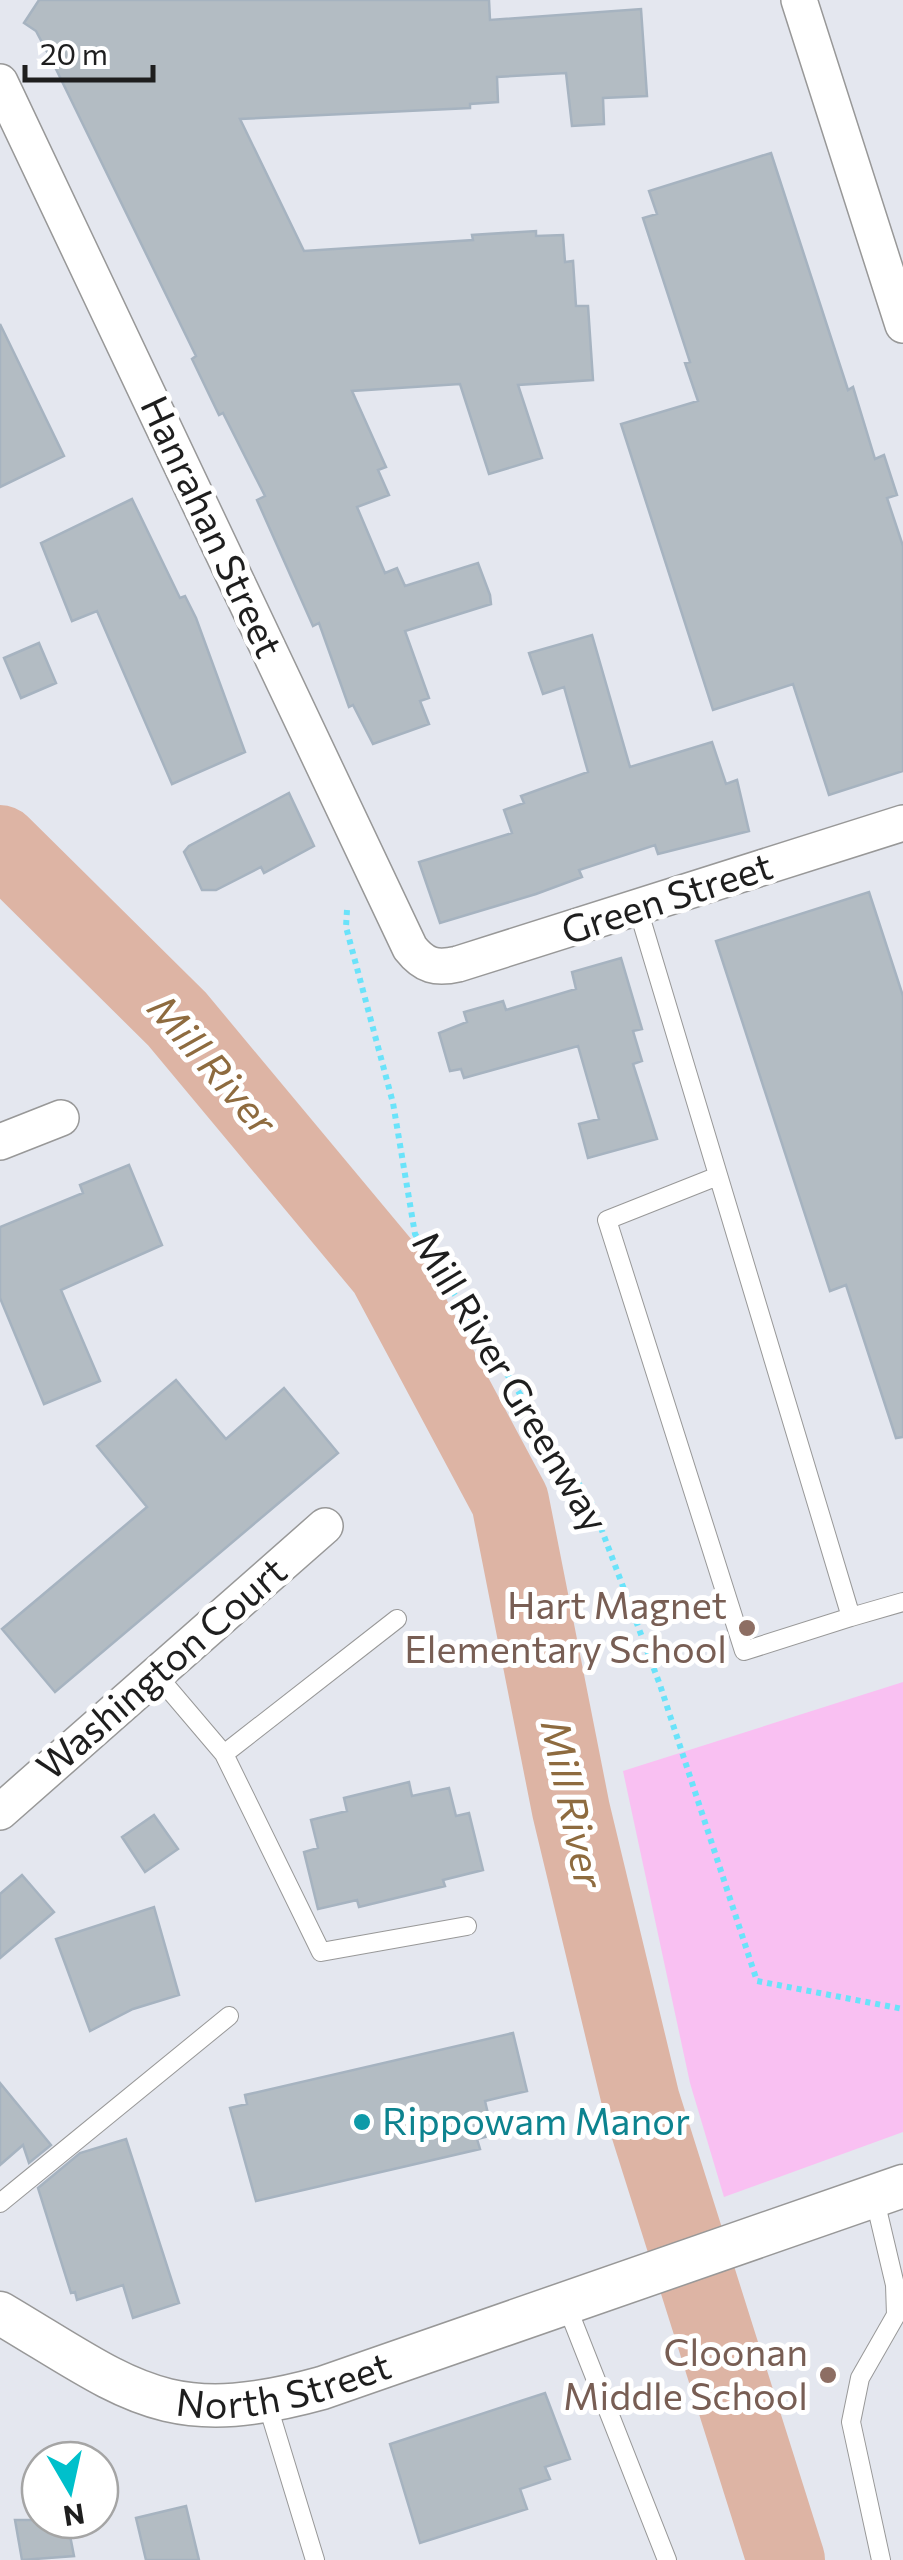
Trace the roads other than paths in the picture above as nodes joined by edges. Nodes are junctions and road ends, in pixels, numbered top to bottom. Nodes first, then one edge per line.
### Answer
1 (799, 0) edge
2 (0, 82) edge
3 (903, 325) edge
4 (903, 823) edge
5 (638, 910) junction
6 (430, 966) joint
7 (61, 1118) dead end
8 (0, 1142) edge
9 (718, 1176) junction
10 (325, 1526) dead end
11 (903, 1602) edge
12 (851, 1617) junction
13 (398, 1619) dead end
14 (156, 1674) junction
15 (224, 1754) junction
16 (0, 1812) edge
17 (467, 1926) dead end
18 (229, 2016) dead end
19 (889, 2191) edge
20 (0, 2203) edge
21 (571, 2302) junction
22 (0, 2313) edge
23 (896, 2332) edge
24 (267, 2403) junction
25 (315, 2560) edge
26 (667, 2560) edge
27 (880, 2560) edge

1 - 3 street
2 - 6 street, Hanrahan Street
4 - 5 street, Green Street
5 - 6 street, Green Street
5 - 9 lane
7 - 8 street
9 - 12 lane
9 - 12 lane
10 - 14 street, Washington Court
11 - 12 lane
13 - 15 lane
14 - 15 lane
14 - 16 street, Washington Court
15 - 17 lane
18 - 20 lane
19 - 21 street, North Street
19 - 23 lane
21 - 24 street, North Street
21 - 26 lane
22 - 24 street, North Street
23 - 27 lane
24 - 25 lane

